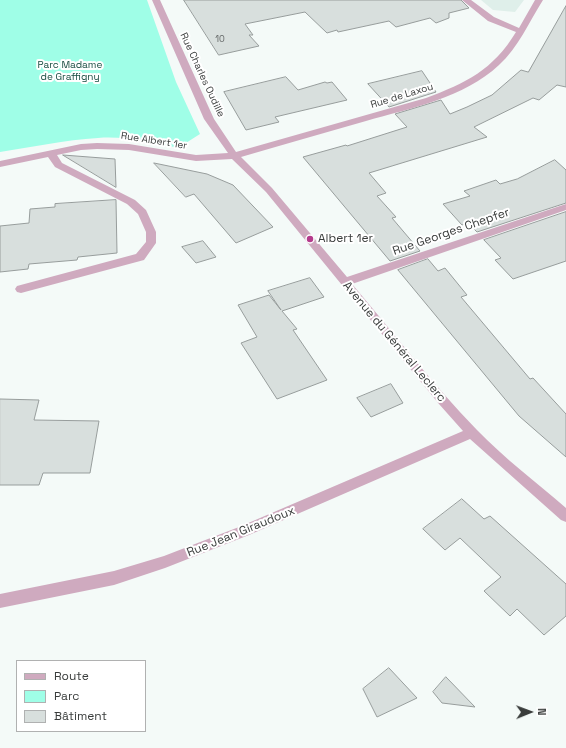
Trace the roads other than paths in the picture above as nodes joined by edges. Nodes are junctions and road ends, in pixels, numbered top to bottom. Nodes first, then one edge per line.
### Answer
1 (156, 0) edge
2 (466, 0) edge
3 (539, 0) edge
4 (520, 31) junction
5 (51, 153) junction
6 (234, 156) junction
7 (0, 164) edge
8 (566, 207) edge
9 (345, 282) junction
10 (21, 289) dead end
11 (472, 433) junction
12 (564, 510) edge
13 (0, 602) edge

1 - 6 street, Rue Charles Oudille
2 - 4 street
3 - 4 street, Rue de Laxou
4 - 6 street, Rue de Laxou
5 - 6 street, Rue Albert 1er
5 - 7 street, Rue Albert 1er
5 - 10 street
6 - 9 street, Avenue du Général Leclerc
8 - 9 street, Rue Georges Chepfer
9 - 11 street, Avenue du Général Leclerc
11 - 12 street, Avenue du Général Leclerc
11 - 13 street, Rue Jean Giraudoux

